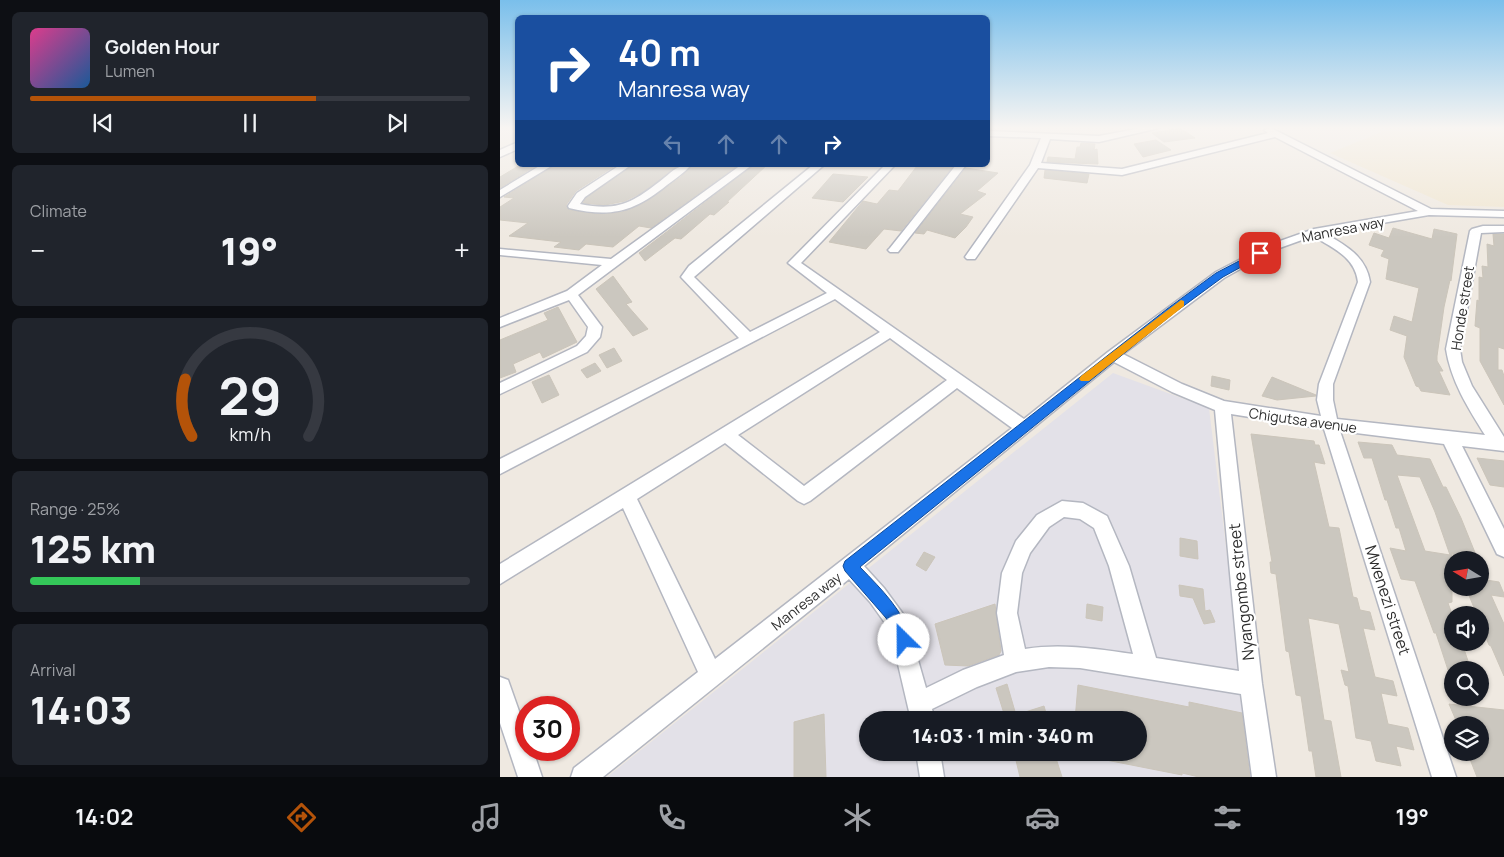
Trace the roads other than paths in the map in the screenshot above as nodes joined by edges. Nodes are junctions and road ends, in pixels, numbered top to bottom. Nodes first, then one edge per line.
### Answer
1 (1153, 164) edge
2 (1336, 164) edge
3 (1035, 165) joint
4 (545, 167) edge
5 (623, 167) edge
6 (684, 167) edge
7 (744, 167) edge
8 (817, 167) edge
9 (888, 167) edge
10 (959, 167) edge
11 (500, 194) edge
12 (1430, 212) junction
13 (1504, 214) edge
14 (1504, 229) edge
15 (1314, 232) junction
16 (894, 250) dead end
17 (500, 252) edge
18 (971, 257) dead end
19 (613, 263) junction
20 (571, 294) junction
21 (837, 294) junction
22 (500, 323) edge
23 (890, 332) junction
24 (748, 339) junction
25 (1113, 355) junction
26 (957, 380) junction
27 (500, 389) edge
28 (1222, 407) junction
29 (1330, 424) junction
30 (1024, 428) junction
31 (726, 435) junction
32 (1450, 439) junction
33 (1501, 443) edge
34 (500, 467) edge
35 (627, 498) junction
36 (1504, 548) edge
37 (850, 566) junction
38 (500, 575) edge
39 (1016, 661) junction
40 (1147, 667) junction
41 (711, 676) junction
42 (1251, 684) junction
43 (500, 688) edge
44 (922, 711) edge
45 (923, 711) edge
46 (929, 761) edge
47 (530, 777) edge
48 (583, 777) edge
49 (932, 777) edge
50 (1264, 777) edge
51 (1444, 777) edge

1 - 3 street
2 - 12 street
3 - 18 street
4 - 11 street
5 - 6 street
7 - 19 street
8 - 24 street
9 - 21 street
10 - 16 street
12 - 13 street, Manresa way
12 - 15 street, Manresa way
14 - 33 street, Honde street
15 - 25 street, Manresa way
15 - 29 street, Mwenezi street
17 - 19 street
19 - 20 street
20 - 22 street
20 - 27 street
21 - 23 street
21 - 24 street
23 - 26 street
23 - 31 street
24 - 34 street
25 - 28 street, Chigutsa avenue
25 - 30 street, Manresa way
26 - 30 street
26 - 31 street
28 - 29 street, Chigutsa avenue
28 - 42 street, Nyangombe street
29 - 32 street, Chigutsa avenue
29 - 51 street, Mwenezi street
30 - 37 street, Manresa way
31 - 35 street
32 - 33 street, Chigutsa avenue
32 - 36 street
35 - 38 street
35 - 41 street
37 - 41 street, Manresa way
37 - 44 street
39 - 40 street
39 - 40 street
39 - 45 street
40 - 42 street
41 - 48 street, Manresa way
42 - 50 street, Nyangombe street
43 - 47 street
46 - 49 street

